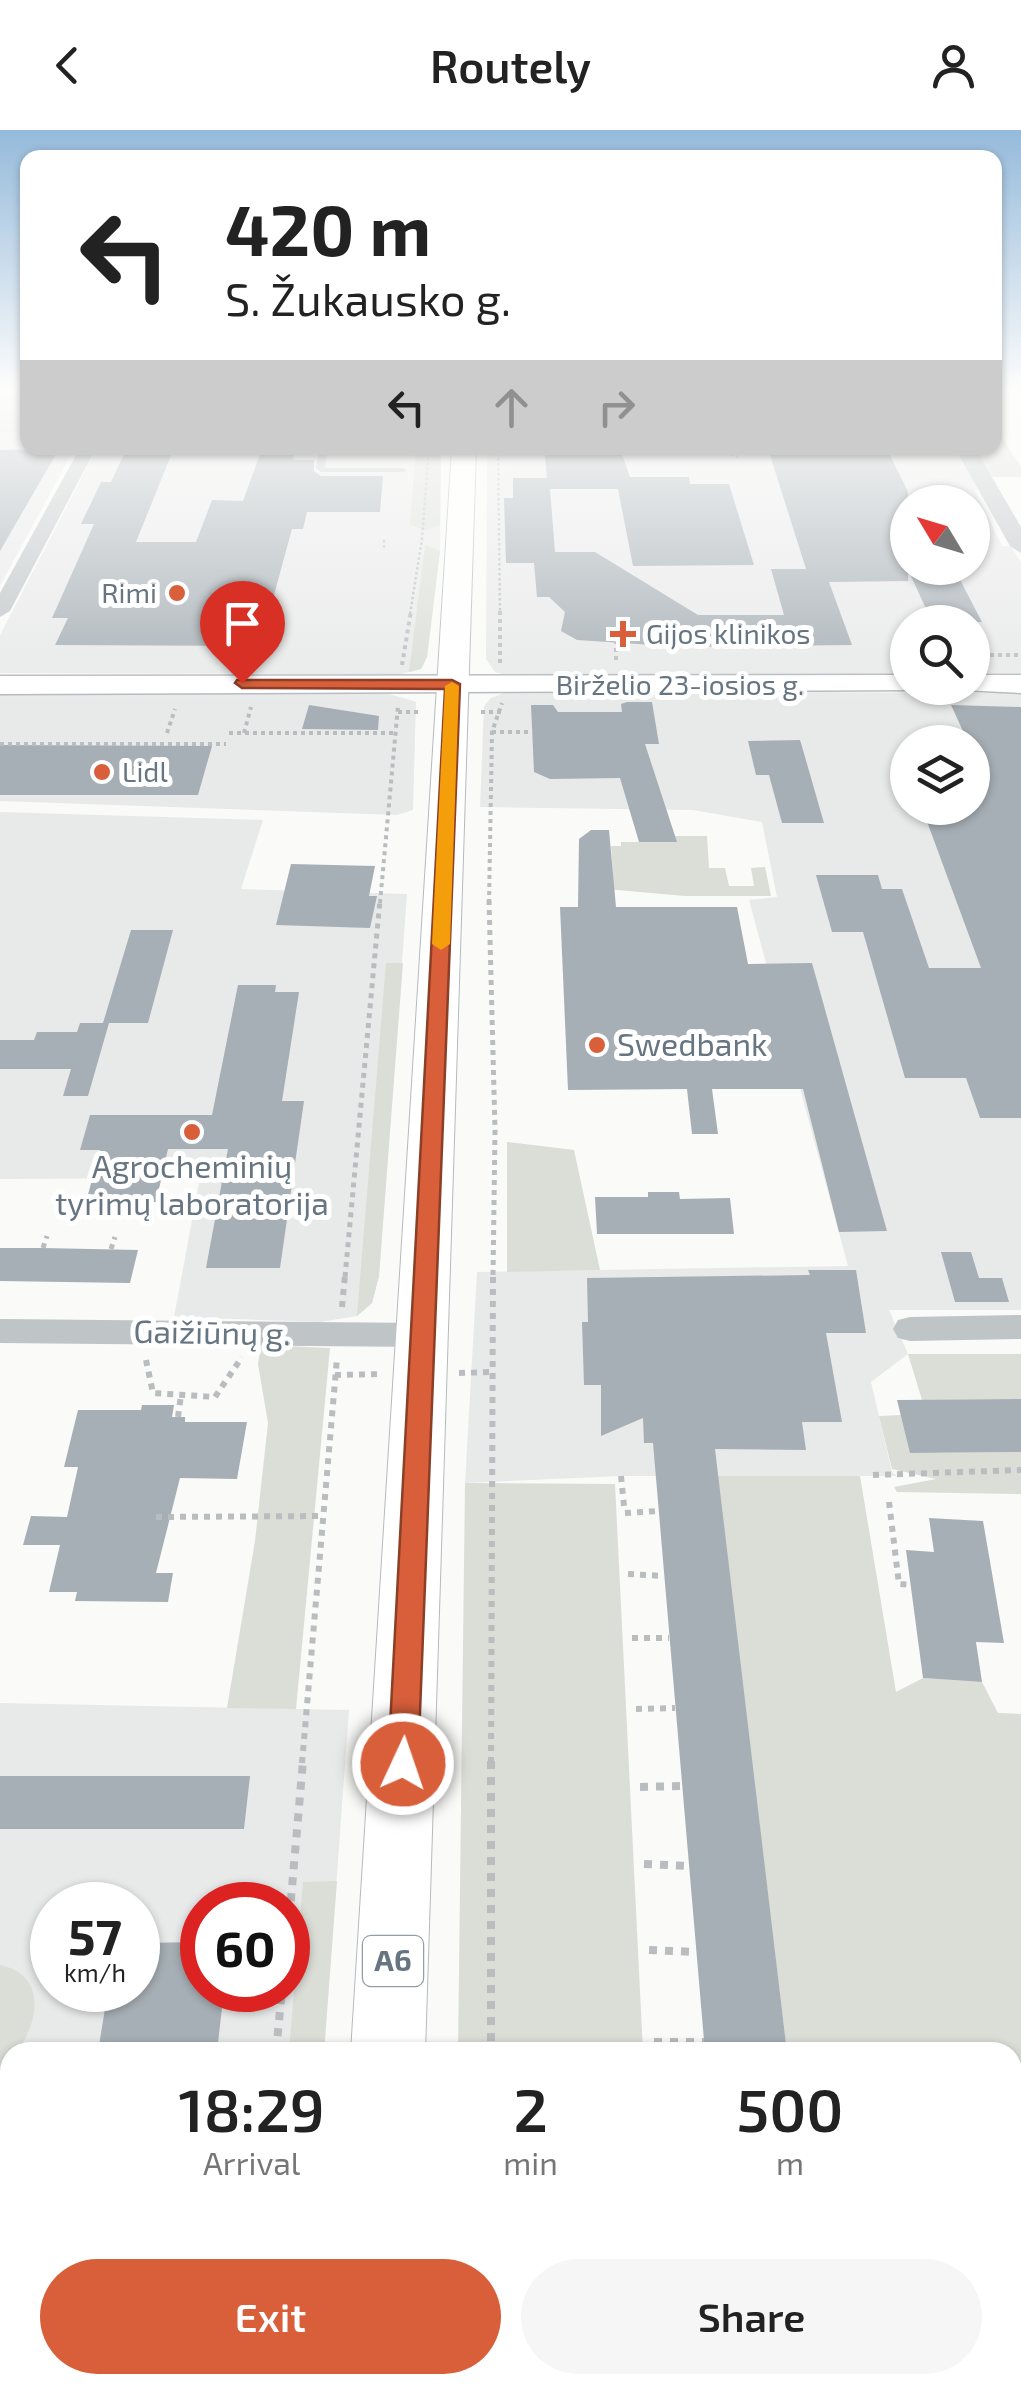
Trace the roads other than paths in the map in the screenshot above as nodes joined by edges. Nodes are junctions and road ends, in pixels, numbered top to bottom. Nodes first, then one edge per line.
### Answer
1 (62, 496) edge
2 (462, 496) edge
3 (989, 496) edge
4 (1021, 546) edge
5 (0, 611) edge
6 (452, 684) junction
7 (890, 684) edge
8 (990, 684) edge
9 (1021, 684) edge
10 (0, 685) edge
11 (1021, 1327) edge
12 (910, 1329) dead end
13 (0, 1331) edge
14 (424, 1336) junction
15 (389, 2042) edge

1 - 5 street
2 - 6 main road, A6
3 - 4 street
6 - 7 main road, Birželio 23-iosios g.
6 - 10 main road, Birželio 23-iosios g.
6 - 14 main road, A6
8 - 9 main road
11 - 12 street
13 - 14 street, Gaižiūnų g.
14 - 15 main road, A6

